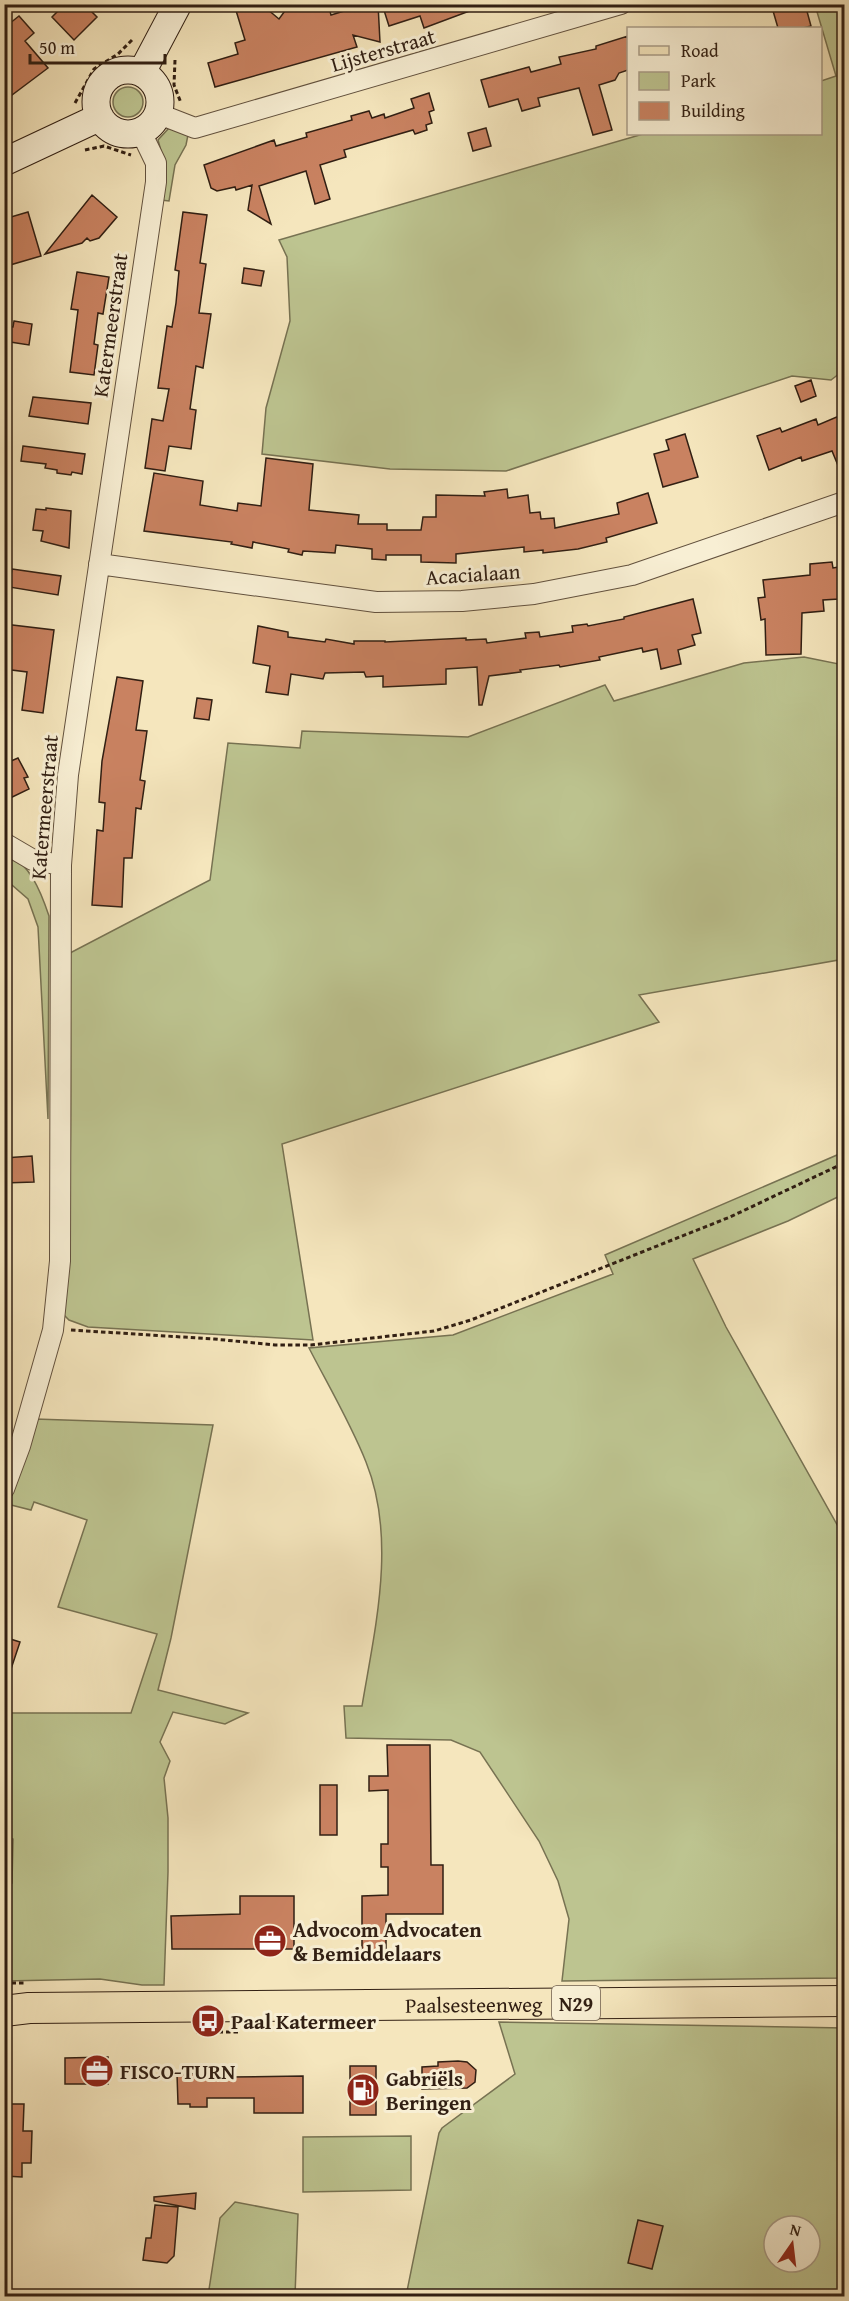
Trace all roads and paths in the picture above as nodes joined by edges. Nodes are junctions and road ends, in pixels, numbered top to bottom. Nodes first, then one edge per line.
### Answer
1 (178, 4) edge
2 (621, 4) edge
3 (136, 36) dead end
4 (176, 55) dead end
5 (142, 72) junction
6 (71, 106) dead end
7 (100, 117) junction
8 (154, 128) junction
9 (82, 151) dead end
10 (4, 162) edge
11 (843, 504) edge
12 (99, 564) junction
13 (4, 843) edge
14 (61, 865) junction
15 (844, 1163) edge
16 (53, 1330) junction
17 (4, 1489) edge
18 (844, 2001) edge
19 (13, 2008) edge

1 - 5 street
2 - 8 street, Lijsterstraat
3 - 6 path
4 - 8 path
5 - 7 street
5 - 8 street
7 - 8 street
7 - 10 street
8 - 9 path
8 - 12 street, Katermeerstraat
11 - 12 street, Acacialaan
12 - 14 street, Katermeerstraat
13 - 14 street
14 - 16 street, Katermeerstraat
15 - 16 path
16 - 17 street, Katermeerstraat
18 - 19 main road, Paalsesteenweg / N29

